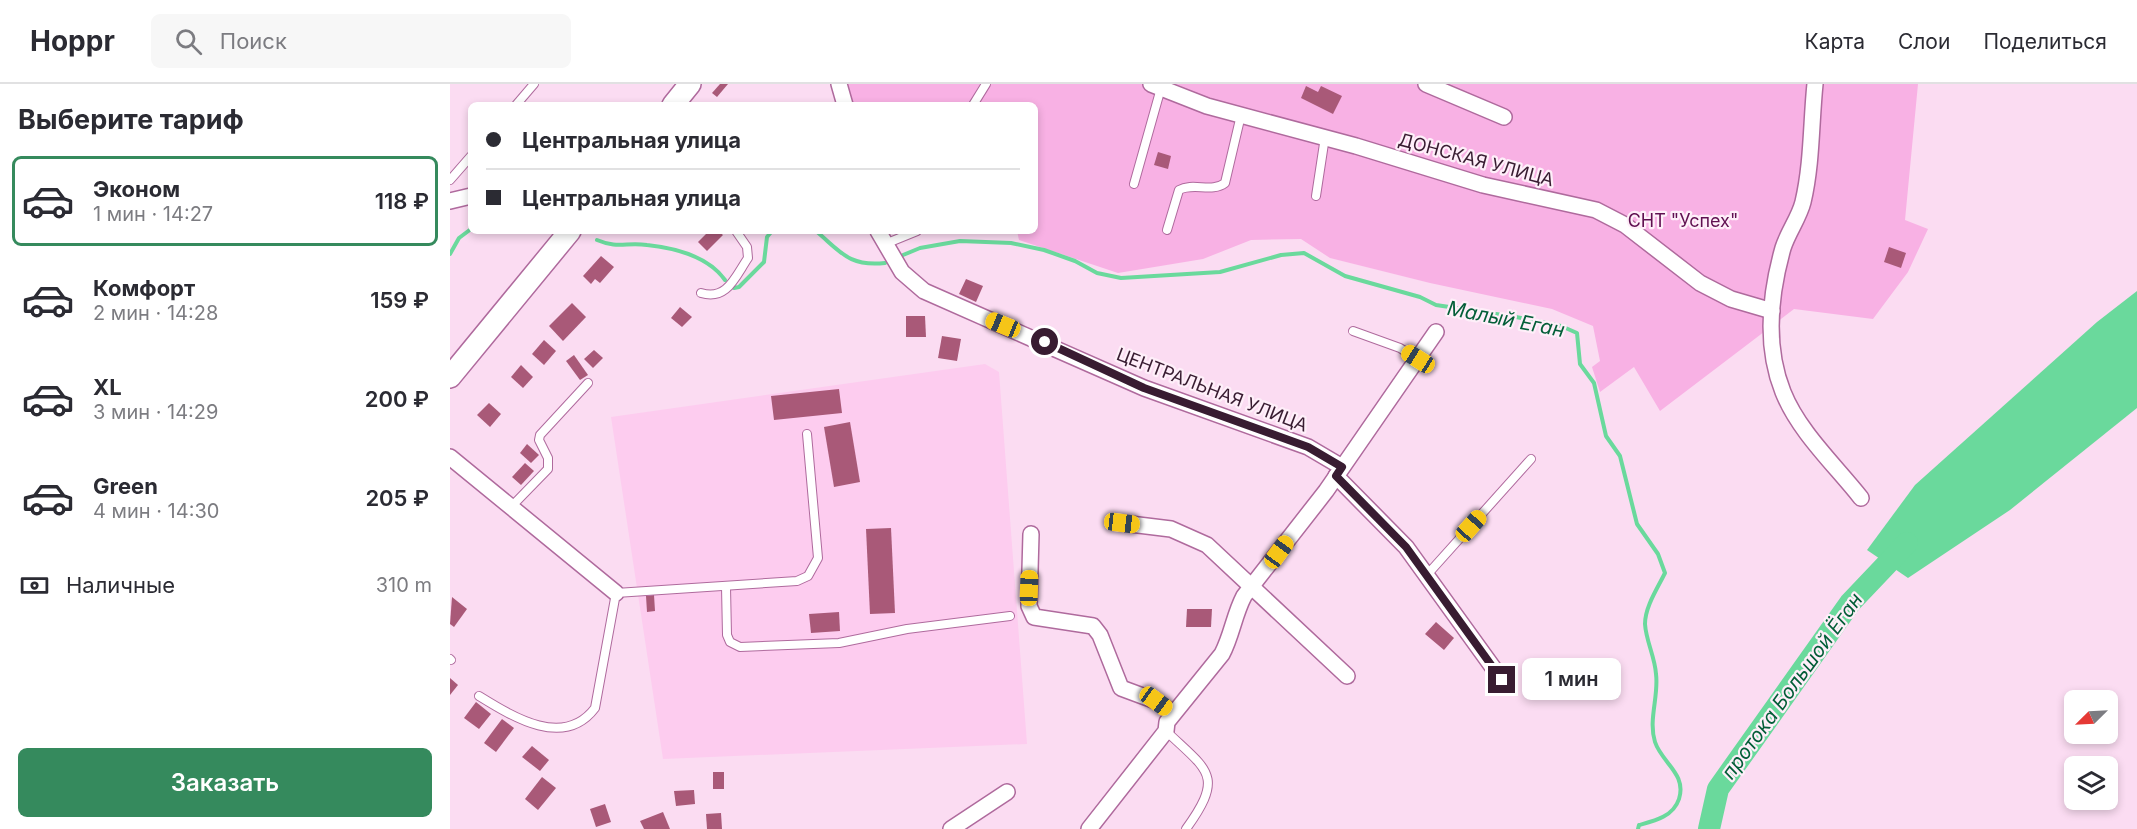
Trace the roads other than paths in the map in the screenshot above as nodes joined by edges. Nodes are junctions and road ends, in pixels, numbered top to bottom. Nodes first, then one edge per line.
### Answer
1 (534, 84) edge
2 (690, 84) edge
3 (839, 84) edge
4 (986, 84) edge
5 (1425, 84) edge
6 (1815, 84) edge
7 (1156, 86) edge
8 (519, 102) edge
9 (675, 102) edge
10 (844, 102) edge
11 (975, 102) edge
12 (1241, 115) junction
13 (1504, 117) dead end
14 (1325, 137) junction
15 (468, 159) edge
16 (450, 180) edge
17 (1134, 184) dead end
18 (1316, 196) dead end
19 (468, 197) edge
20 (450, 201) edge
21 (1167, 230) dead end
22 (568, 234) edge
23 (738, 234) edge
24 (902, 234) edge
25 (882, 238) edge
26 (701, 293) dead end
27 (1772, 311) junction
28 (1353, 331) dead end
29 (1436, 332) dead end
30 (1418, 359) junction
31 (450, 377) edge
32 (588, 383) dead end
33 (807, 434) dead end
34 (450, 457) edge
35 (1531, 459) dead end
36 (1339, 472) junction
37 (1862, 498) dead end
38 (512, 507) junction
39 (1122, 523) dead end
40 (1031, 534) dead end
41 (1426, 576) junction
42 (726, 587) junction
43 (1251, 587) junction
44 (616, 593) junction
45 (1010, 616) dead end
46 (1347, 676) dead end
47 (1502, 680) dead end
48 (479, 696) dead end
49 (1173, 713) junction
50 (1166, 731) junction
51 (1007, 792) dead end
52 (951, 829) edge
53 (1089, 829) edge
54 (1186, 829) edge

1 - 8 lane
2 - 9 street
3 - 10 street
4 - 11 lane
5 - 13 street
6 - 27 street
7 - 12 street, ДОНСКАЯ УЛИЦА
7 - 17 lane
12 - 14 street, ДОНСКАЯ УЛИЦА
12 - 21 lane
14 - 18 lane
14 - 27 street, ДОНСКАЯ УЛИЦА
15 - 16 lane
19 - 20 street
22 - 31 street
23 - 26 lane
24 - 25 lane
25 - 36 street, ЦЕНТРАЛЬНАЯ УЛИЦА
27 - 37 street
28 - 30 lane
29 - 30 street
30 - 36 street
32 - 38 lane
33 - 42 lane
34 - 38 street
35 - 41 lane
36 - 41 street, ЦЕНТРАЛЬНАЯ УЛИЦА
36 - 43 street
38 - 44 street
39 - 43 street
40 - 49 street
41 - 47 street, ЦЕНТРАЛЬНАЯ УЛИЦА
42 - 44 lane
42 - 45 lane
43 - 46 street
43 - 49 street
44 - 48 lane
49 - 50 street
50 - 53 street
50 - 54 lane
51 - 52 street

